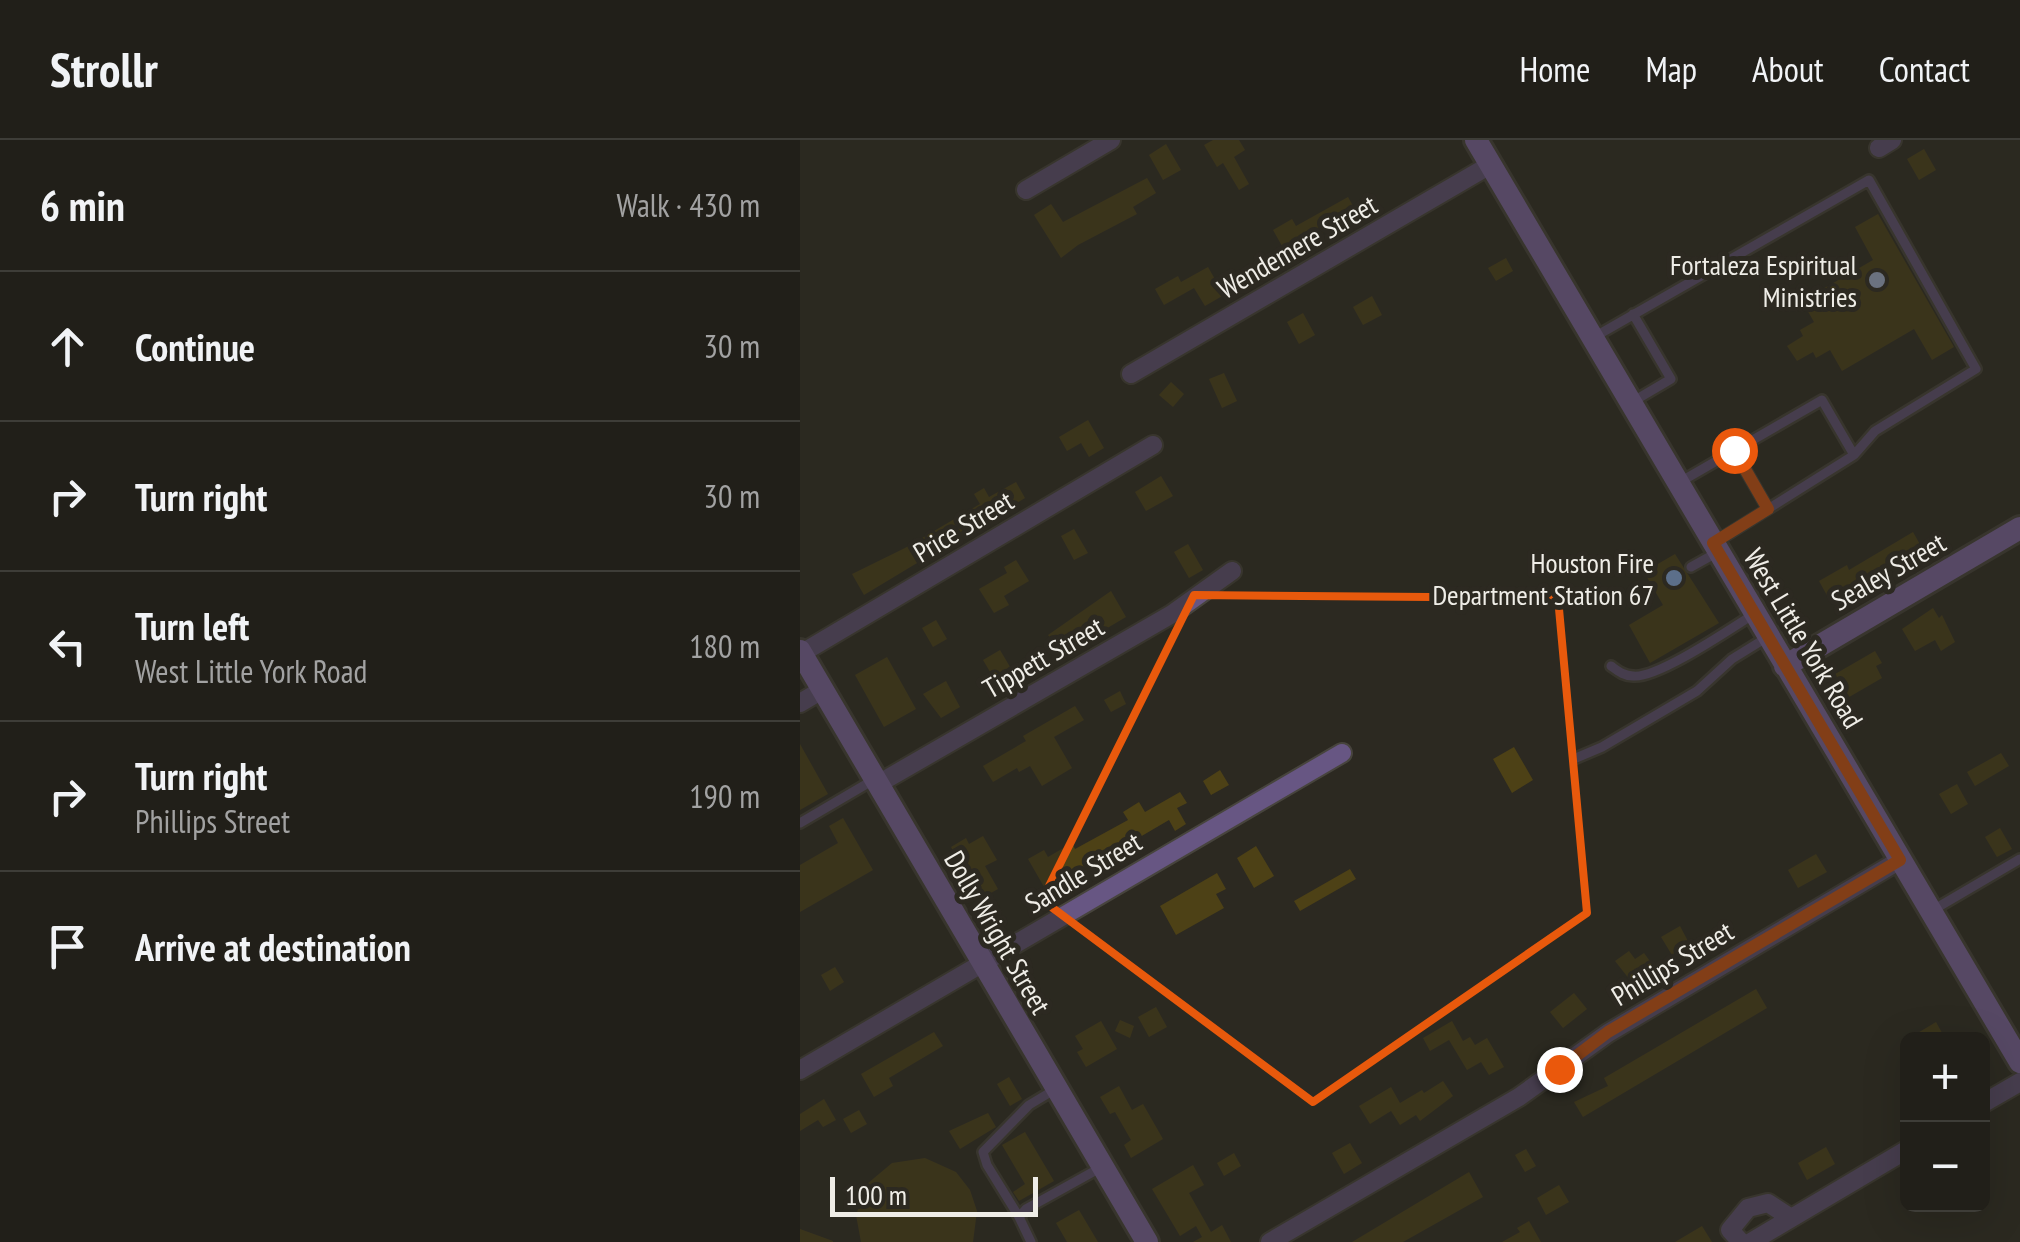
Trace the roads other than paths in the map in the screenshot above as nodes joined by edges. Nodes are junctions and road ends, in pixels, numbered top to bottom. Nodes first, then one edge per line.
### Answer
1 (1111, 140) edge
2 (1476, 140) edge
3 (1490, 165) junction
4 (1026, 190) dead end
5 (1633, 314) junction
6 (1592, 339) junction
7 (1131, 374) dead end
8 (1630, 404) junction
9 (1153, 445) dead end
10 (1734, 450) junction
11 (1854, 455) junction
12 (1678, 484) junction
13 (1768, 509) junction
14 (2020, 528) edge
15 (1715, 547) junction
16 (1691, 567) dead end
17 (1232, 572) dead end
18 (1754, 614) junction
19 (1768, 637) junction
20 (801, 652) edge
21 (1612, 666) dead end
22 (1786, 666) junction
23 (822, 690) junction
24 (800, 703) edge
25 (1342, 753) dead end
26 (1576, 758) dead end
27 (876, 781) junction
28 (800, 823) edge
29 (2020, 859) edge
30 (1900, 860) junction
31 (1931, 912) junction
32 (982, 964) junction
33 (2020, 1062) edge
34 (800, 1070) edge
35 (2020, 1082) edge
36 (1056, 1089) junction
37 (1990, 1099) edge
38 (1900, 1154) edge
39 (1102, 1166) junction
40 (1019, 1217) junction
41 (1791, 1218) junction
42 (1031, 1242) edge
43 (1147, 1242) edge
44 (1270, 1242) edge
45 (1741, 1242) edge
46 (1751, 1242) edge

1 - 4 street
2 - 3 street, West Little York Road
3 - 6 street, West Little York Road
3 - 7 street, Wendemere Street
5 - 6 lane
5 - 8 lane
5 - 11 lane
6 - 8 street, West Little York Road
8 - 12 street, West Little York Road
9 - 20 street, Price Street
10 - 11 lane
10 - 12 lane
10 - 13 lane
11 - 13 lane
12 - 15 street, West Little York Road
13 - 15 lane
14 - 22 street, Sealey Street
15 - 16 lane
15 - 18 street, West Little York Road
17 - 27 street, Tippett Street
18 - 19 street, West Little York Road
18 - 21 lane
19 - 22 street, West Little York Road
19 - 26 lane
20 - 23 street, Dolly Wright Street
22 - 30 street, West Little York Road
23 - 24 street
23 - 27 street, Dolly Wright Street
25 - 32 street, Sandle Street
27 - 28 lane
27 - 32 street, Dolly Wright Street
29 - 31 lane
30 - 31 street, West Little York Road
30 - 44 street, Phillips Street
31 - 33 street, West Little York Road
32 - 34 street, Sandle Street
32 - 36 street, Dolly Wright Street
35 - 37 street
36 - 39 street, Dolly Wright Street
36 - 40 lane
38 - 41 street
39 - 40 lane
39 - 43 street, Dolly Wright Street
40 - 42 lane
41 - 45 street
41 - 46 street

